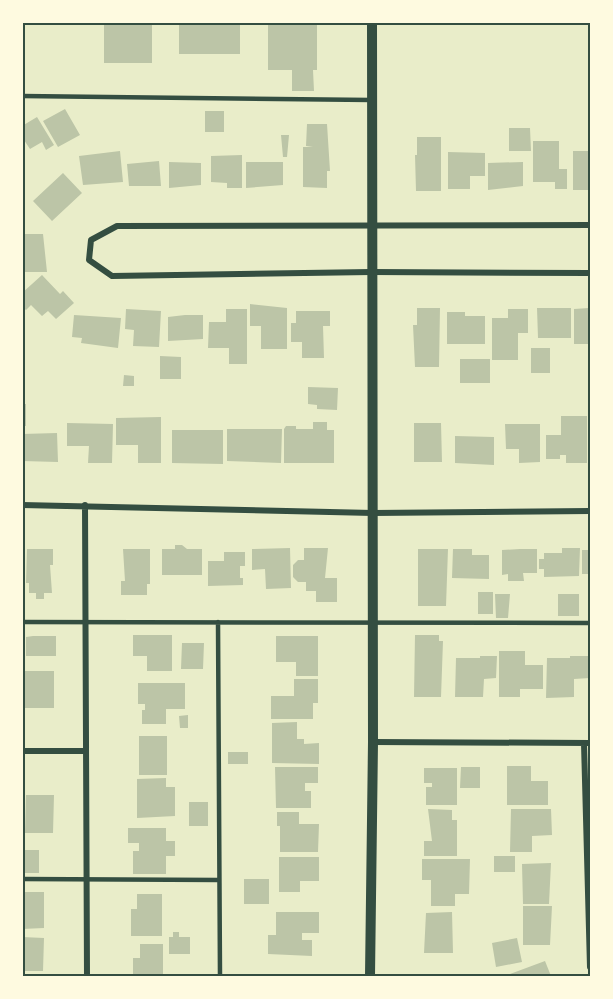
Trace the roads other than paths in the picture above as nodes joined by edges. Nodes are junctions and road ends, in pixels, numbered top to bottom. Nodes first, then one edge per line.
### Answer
1 (372, 22) edge
2 (22, 96) edge
3 (371, 100) junction
4 (591, 225) edge
5 (372, 226) junction
6 (371, 272) junction
7 (591, 273) edge
8 (22, 505) edge
9 (85, 505) junction
10 (591, 511) edge
11 (373, 513) junction
12 (87, 621) junction
13 (22, 622) edge
14 (218, 622) junction
15 (373, 622) junction
16 (591, 623) edge
17 (373, 742) junction
18 (587, 743) edge
19 (22, 751) edge
20 (86, 751) junction
21 (22, 879) edge
22 (86, 879) junction
23 (219, 880) junction
24 (591, 967) edge
25 (87, 976) edge
26 (220, 976) edge
27 (370, 976) edge

1 - 3 street
2 - 3 lane
3 - 5 street
4 - 5 street
5 - 6 street
5 - 6 street
6 - 7 street
6 - 11 street
8 - 9 street
9 - 11 street
9 - 12 street
10 - 11 street
11 - 15 street
12 - 13 lane
12 - 14 lane
12 - 20 street
14 - 15 lane
14 - 23 lane
15 - 16 lane
15 - 17 street
17 - 18 street
17 - 27 street
18 - 24 street
19 - 20 street
20 - 22 street
21 - 22 lane
22 - 23 lane
22 - 25 street
23 - 26 lane

